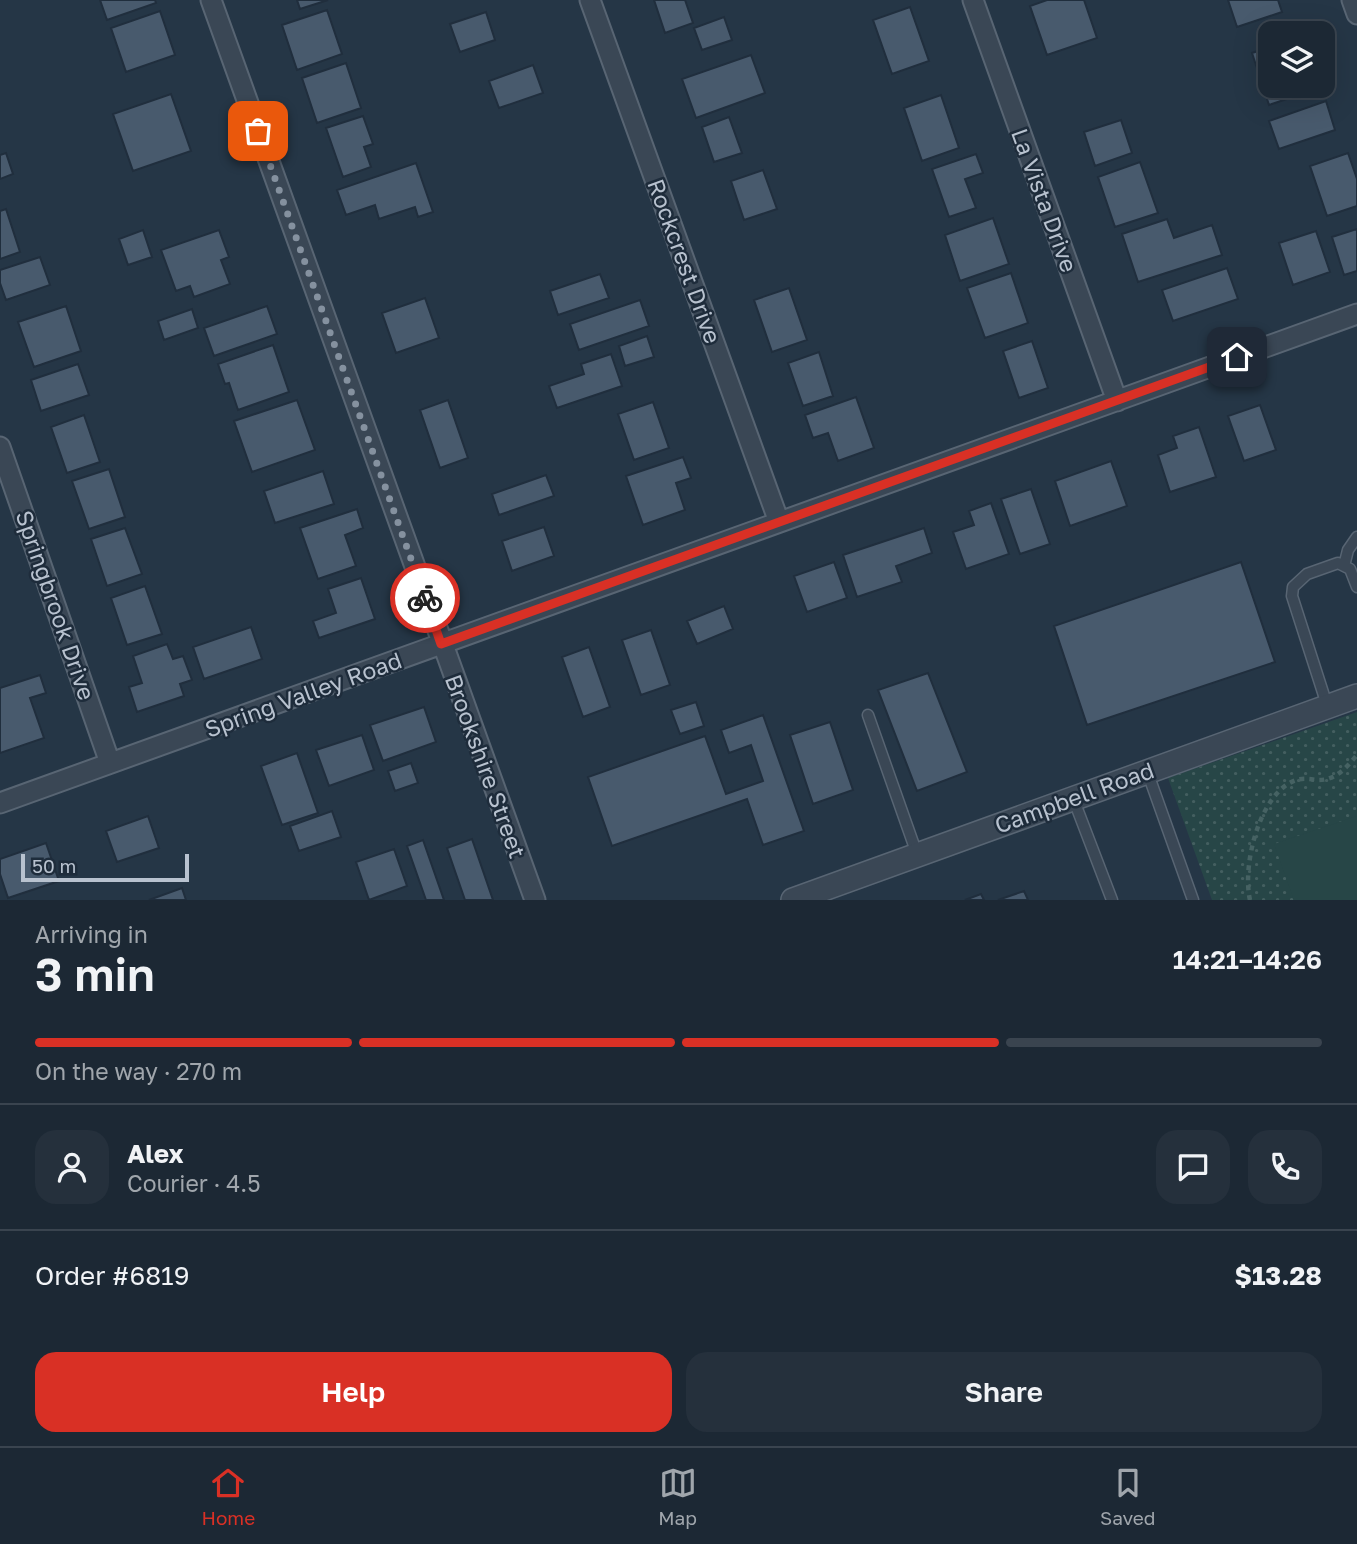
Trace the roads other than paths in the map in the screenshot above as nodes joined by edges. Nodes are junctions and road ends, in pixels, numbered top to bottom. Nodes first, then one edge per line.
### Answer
1 (211, 0) edge
2 (590, 0) edge
3 (973, 0) edge
4 (1352, 0) edge
5 (1357, 14) edge
6 (1357, 314) edge
7 (1117, 401) junction
8 (0, 447) edge
9 (779, 522) junction
10 (1357, 537) edge
11 (1344, 566) junction
12 (1357, 587) edge
13 (441, 644) junction
14 (1357, 696) edge
15 (1327, 707) junction
16 (867, 715) dead end
17 (110, 763) junction
18 (1147, 770) junction
19 (1073, 797) junction
20 (0, 803) edge
21 (917, 854) junction
22 (535, 900) edge
23 (793, 900) edge
24 (1112, 900) edge
25 (1193, 900) edge

1 - 13 street, Brookshire Street
2 - 9 street, Rockcrest Drive
3 - 7 street, La Vista Drive
4 - 5 street
6 - 7 street, Spring Valley Road
7 - 9 street, Spring Valley Road
8 - 17 street, Springbrook Drive
9 - 13 street, Spring Valley Road
10 - 11 lane
11 - 12 lane
11 - 15 lane
13 - 17 street, Spring Valley Road
13 - 22 street, Brookshire Street
14 - 15 street, Campbell Road
15 - 18 street, Campbell Road
16 - 21 lane
17 - 20 street, Spring Valley Road
18 - 19 street, Campbell Road
18 - 25 lane
19 - 21 street, Campbell Road
19 - 24 lane
21 - 23 street, Campbell Road

